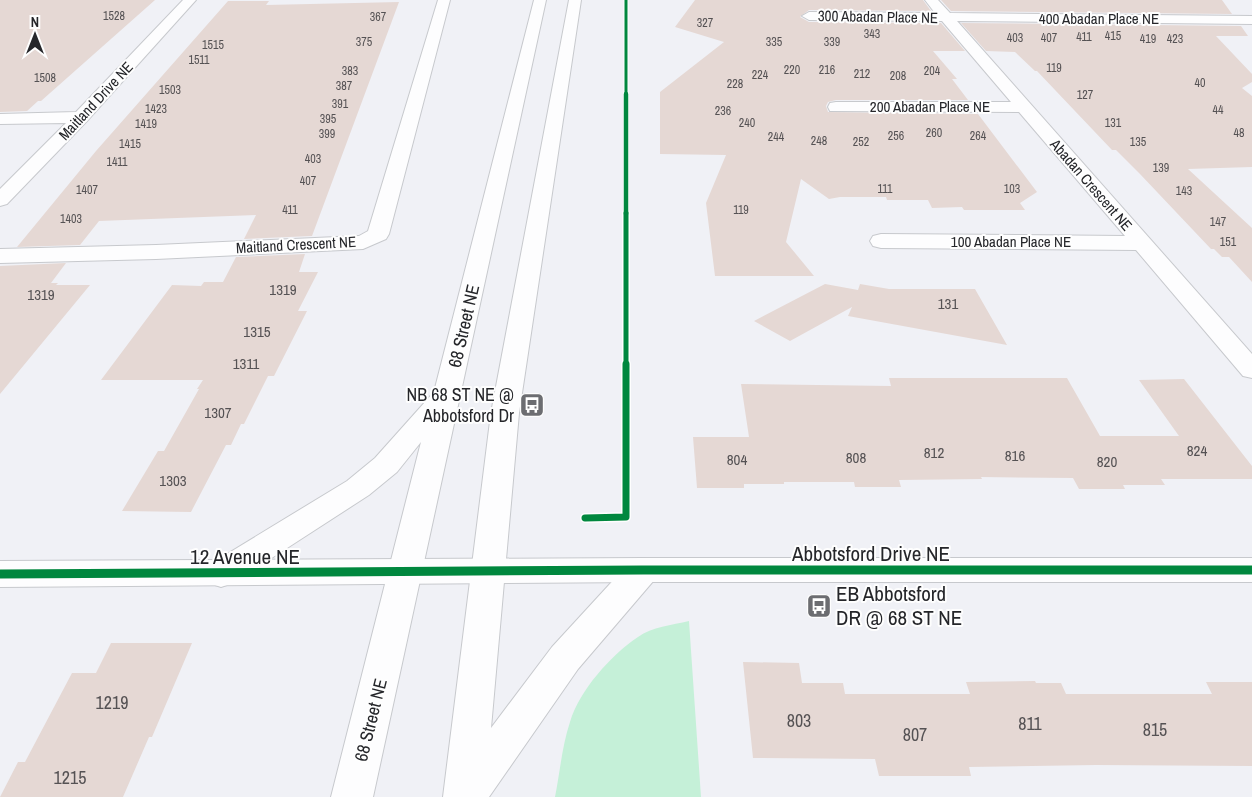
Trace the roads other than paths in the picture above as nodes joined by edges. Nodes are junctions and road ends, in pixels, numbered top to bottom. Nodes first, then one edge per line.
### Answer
1 (190, 0) edge
2 (444, 0) edge
3 (540, 0) edge
4 (575, 0) edge
5 (931, 0) edge
6 (809, 16) dead end
7 (946, 18) junction
8 (1252, 20) edge
9 (836, 107) dead end
10 (1024, 107) junction
11 (81, 118) junction
12 (0, 119) edge
13 (0, 200) edge
14 (881, 241) dead end
15 (1141, 243) junction
16 (0, 256) edge
17 (1252, 370) edge
18 (448, 393) junction
19 (490, 570) junction
20 (643, 570) junction
21 (1252, 570) edge
22 (406, 572) junction
23 (0, 574) edge
24 (221, 574) junction
25 (352, 797) edge
26 (464, 797) edge

1 - 11 street, Maitland Drive NE
2 - 16 street, Maitland Crescent NE
3 - 18 street, 68 Street NE
4 - 19 street
5 - 7 street, Abadan Crescent NE
6 - 7 street, 300 Abadan Place NE
7 - 8 street, 400 Abadan Place NE
7 - 10 street, Abadan Crescent NE
9 - 10 street, 200 Abadan Place NE
10 - 15 street, Abadan Crescent NE
11 - 12 street
11 - 13 street, Maitland Drive NE
14 - 15 street, 100 Abadan Place NE
15 - 17 street, Abadan Crescent NE
18 - 22 street, 68 Street NE
18 - 24 street
19 - 20 street, Abbotsford Drive NE
19 - 22 street, 12 Avenue NE
19 - 26 street
20 - 21 street, Abbotsford Drive NE
20 - 26 street
22 - 24 street, 12 Avenue NE
22 - 25 street, 68 Street NE
23 - 24 street, 12 Avenue NE

